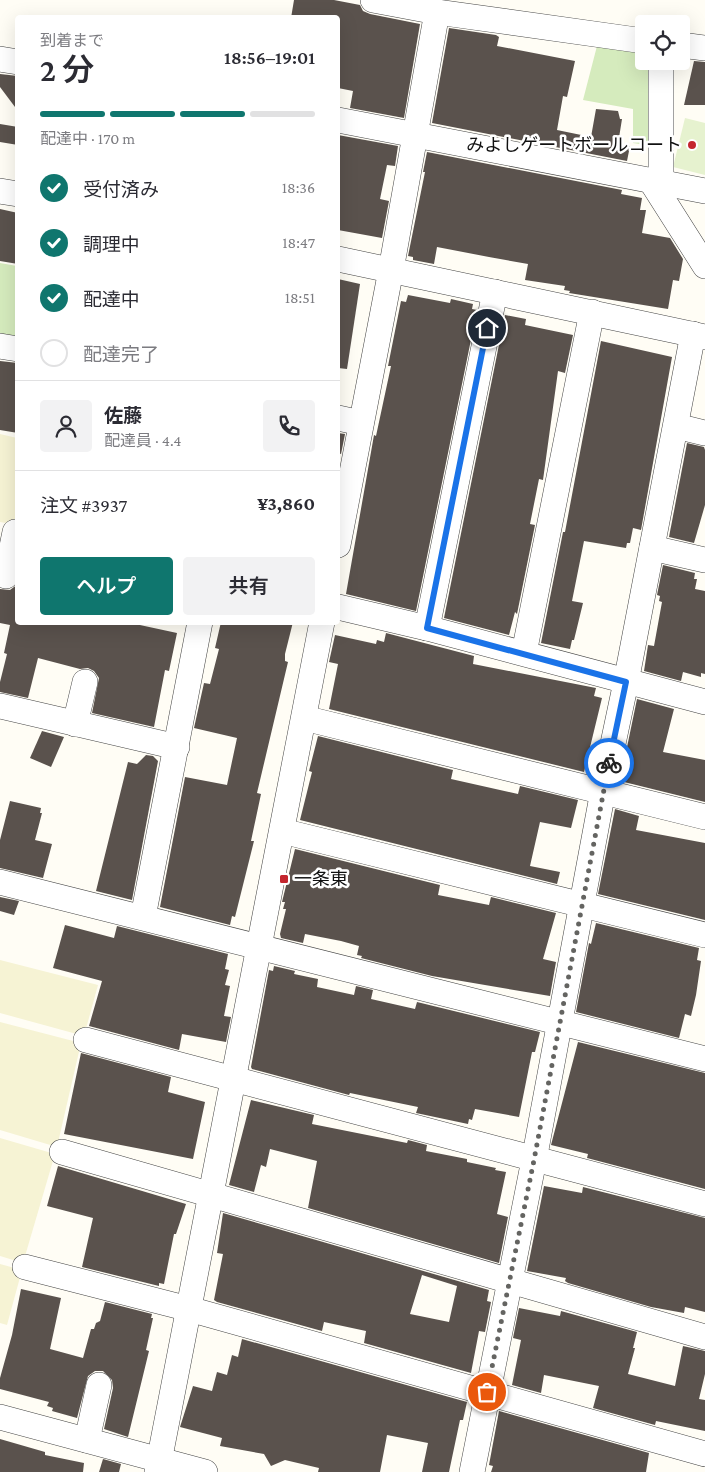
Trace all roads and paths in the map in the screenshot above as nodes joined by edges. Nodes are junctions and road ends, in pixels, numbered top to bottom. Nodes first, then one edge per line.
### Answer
1 (373, 0) edge
2 (437, 12) junction
3 (635, 39) edge
4 (690, 46) edge
5 (705, 48) edge
6 (0, 59) edge
7 (15, 62) edge
8 (661, 70) edge
9 (340, 120) edge
10 (415, 136) junction
11 (656, 181) junction
12 (0, 191) edge
13 (705, 191) edge
14 (15, 194) edge
15 (340, 259) edge
16 (705, 266) edge
17 (391, 270) junction
18 (495, 292) junction
19 (592, 312) junction
20 (699, 335) edge
21 (0, 346) edge
22 (15, 348) edge
23 (349, 421) edge
24 (676, 426) junction
25 (705, 433) edge
26 (340, 522) edge
27 (11, 531) edge
28 (652, 548) junction
29 (705, 560) edge
30 (6, 576) dead end
31 (340, 607) edge
32 (199, 625) edge
33 (321, 625) edge
34 (427, 628) junction
35 (524, 653) junction
36 (85, 682) dead end
37 (626, 682) junction
38 (705, 702) edge
39 (0, 706) edge
40 (304, 718) junction
41 (75, 724) junction
42 (177, 747) junction
43 (602, 791) junction
44 (705, 816) edge
45 (282, 831) junction
46 (0, 882) edge
47 (582, 905) junction
48 (143, 917) junction
49 (705, 935) edge
50 (259, 946) junction
51 (560, 1022) junction
52 (86, 1040) dead end
53 (705, 1058) edge
54 (233, 1079) junction
55 (62, 1152) dead end
56 (534, 1160) junction
57 (211, 1194) junction
58 (705, 1204) edge
59 (25, 1267) dead end
60 (510, 1280) junction
61 (188, 1309) junction
62 (705, 1337) edge
63 (99, 1386) dead end
64 (487, 1392) junction
65 (0, 1417) edge
66 (87, 1440) junction
67 (705, 1454) edge
68 (158, 1466) edge
69 (206, 1472) edge
70 (472, 1472) edge

1 - 2 street
2 - 3 street
2 - 10 street
4 - 5 street
6 - 7 street
8 - 11 street
9 - 10 street
10 - 11 street
10 - 17 street
11 - 13 street
11 - 16 street
12 - 14 street
15 - 17 street
17 - 18 street
17 - 23 street
18 - 19 street
18 - 34 street
19 - 20 street
19 - 35 street
20 - 24 street
21 - 22 street
23 - 26 street
24 - 25 street
24 - 28 street
27 - 30 street
28 - 29 street
28 - 37 street
31 - 34 street
32 - 42 street
33 - 40 street
34 - 35 street
35 - 37 street
36 - 41 street
37 - 38 street
37 - 43 street
39 - 41 street
40 - 43 street
40 - 45 street
41 - 42 street
42 - 48 street
43 - 44 street
43 - 47 street
45 - 47 street
45 - 50 street
46 - 48 street
47 - 49 street
47 - 51 street
48 - 50 street
50 - 51 street
50 - 54 street
51 - 53 street
51 - 56 street
52 - 54 street
54 - 56 street
54 - 57 street
55 - 57 street
56 - 58 street
56 - 60 street
57 - 60 street
57 - 61 street
59 - 61 street
60 - 62 street
60 - 64 street
61 - 64 street
61 - 68 street
63 - 66 street
64 - 67 street
64 - 70 street
65 - 66 street
66 - 68 street
68 - 69 street

